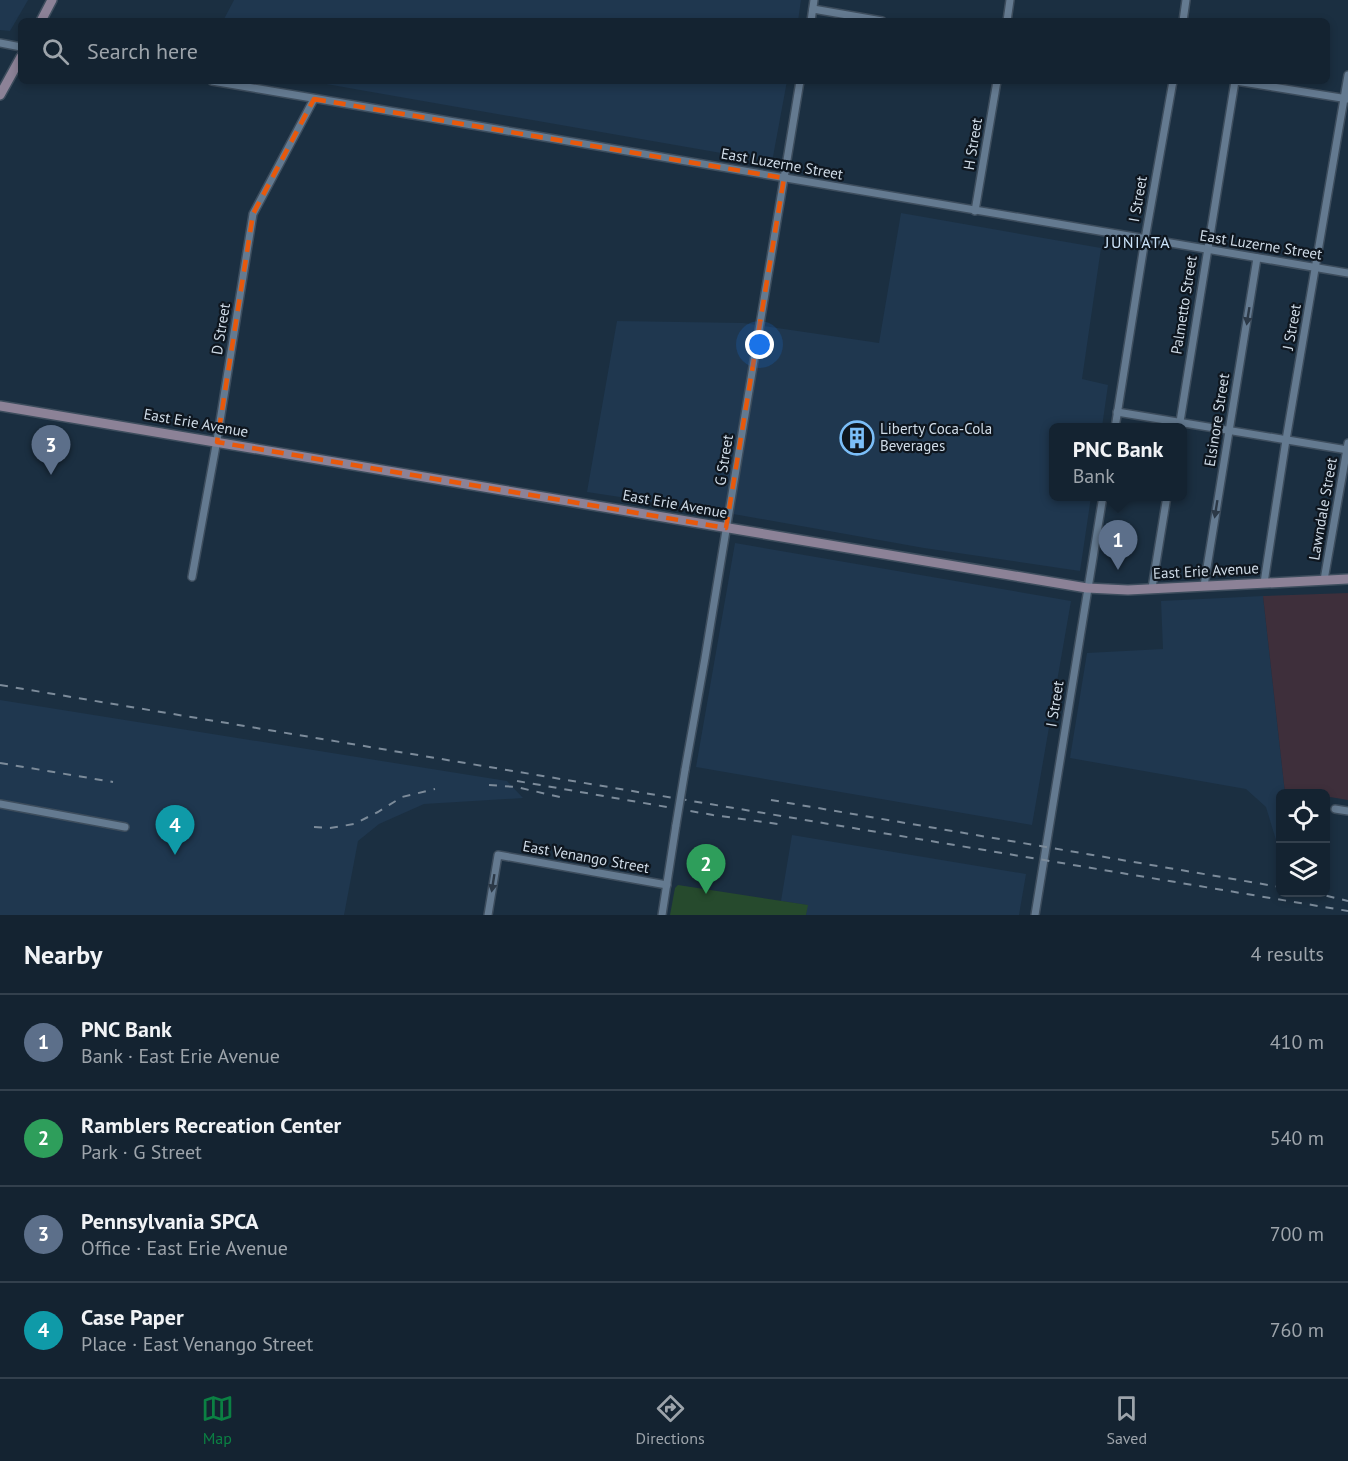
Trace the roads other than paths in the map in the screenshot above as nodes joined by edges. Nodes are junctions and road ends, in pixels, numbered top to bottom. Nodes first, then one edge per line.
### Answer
1 (52, 0) edge
2 (814, 0) edge
3 (1010, 0) edge
4 (1186, 0) edge
5 (813, 9) junction
6 (42, 18) edge
7 (812, 18) edge
8 (865, 18) edge
9 (1007, 18) edge
10 (1183, 18) edge
11 (0, 43) edge
12 (18, 46) edge
13 (18, 62) edge
14 (1348, 75) edge
15 (229, 84) edge
16 (800, 84) edge
17 (996, 84) edge
18 (1172, 84) edge
19 (1235, 84) edge
20 (1254, 84) edge
21 (0, 95) edge
22 (314, 99) junction
23 (1346, 99) edge
24 (784, 178) junction
25 (975, 211) junction
26 (1145, 239) junction
27 (1207, 250) junction
28 (1257, 258) junction
29 (1316, 267) junction
30 (1348, 273) edge
31 (0, 406) edge
32 (1118, 412) junction
33 (1116, 423) edge
34 (1170, 423) edge
35 (1179, 423) edge
36 (1187, 426) edge
37 (1229, 430) junction
38 (1286, 440) junction
39 (217, 442) junction
40 (1348, 448) edge
41 (1102, 501) edge
42 (1166, 501) edge
43 (726, 528) junction
44 (192, 577) dead end
45 (1348, 579) edge
46 (1324, 580) junction
47 (1264, 583) junction
48 (1204, 586) junction
49 (1087, 588) junction
50 (1152, 588) junction
51 (0, 804) edge
52 (1335, 809) dead end
53 (1348, 811) edge
54 (125, 827) dead end
55 (667, 885) junction
56 (490, 915) edge
57 (662, 915) edge
58 (1035, 915) edge

1 - 6 main road
2 - 5 street
3 - 9 street
4 - 10 street
5 - 7 street
5 - 8 street
11 - 12 street
13 - 21 main road
14 - 23 street, J Street
15 - 22 street, East Luzerne Street
16 - 24 street, G Street
17 - 25 street, H Street
18 - 26 street, I Street
19 - 27 street, Palmetto Street
20 - 23 street
22 - 24 street, East Luzerne Street
22 - 39 street, D Street
23 - 29 street, J Street
24 - 25 street, East Luzerne Street
24 - 43 street, G Street
25 - 26 street, East Luzerne Street
26 - 27 street, East Luzerne Street
26 - 32 street, I Street
27 - 28 street, East Luzerne Street
27 - 35 street, Palmetto Street
28 - 29 street, East Luzerne Street
28 -> 37 street, Elsinore Street
29 - 30 street, East Luzerne Street
29 - 38 street, J Street
31 - 39 main road, East Erie Avenue
32 - 33 street, I Street
32 - 34 street
36 - 37 street
37 - 38 street
37 -> 48 street, Elsinore Street
38 - 40 street
38 - 47 street, J Street
39 - 43 main road, East Erie Avenue
39 - 44 street, D Street
40 - 46 street, Lawndale Street
41 - 49 street, I Street
42 - 50 street
43 - 49 main road, East Erie Avenue
43 - 55 street, G Street, bridge
45 - 46 main road, East Erie Avenue
46 - 47 main road, East Erie Avenue
47 - 48 main road, East Erie Avenue
48 - 50 main road, East Erie Avenue
49 - 50 main road, East Erie Avenue
49 - 58 street, I Street
51 - 54 street
52 - 53 street
55 -> 56 street, East Venango Street
55 - 57 street, G Street

